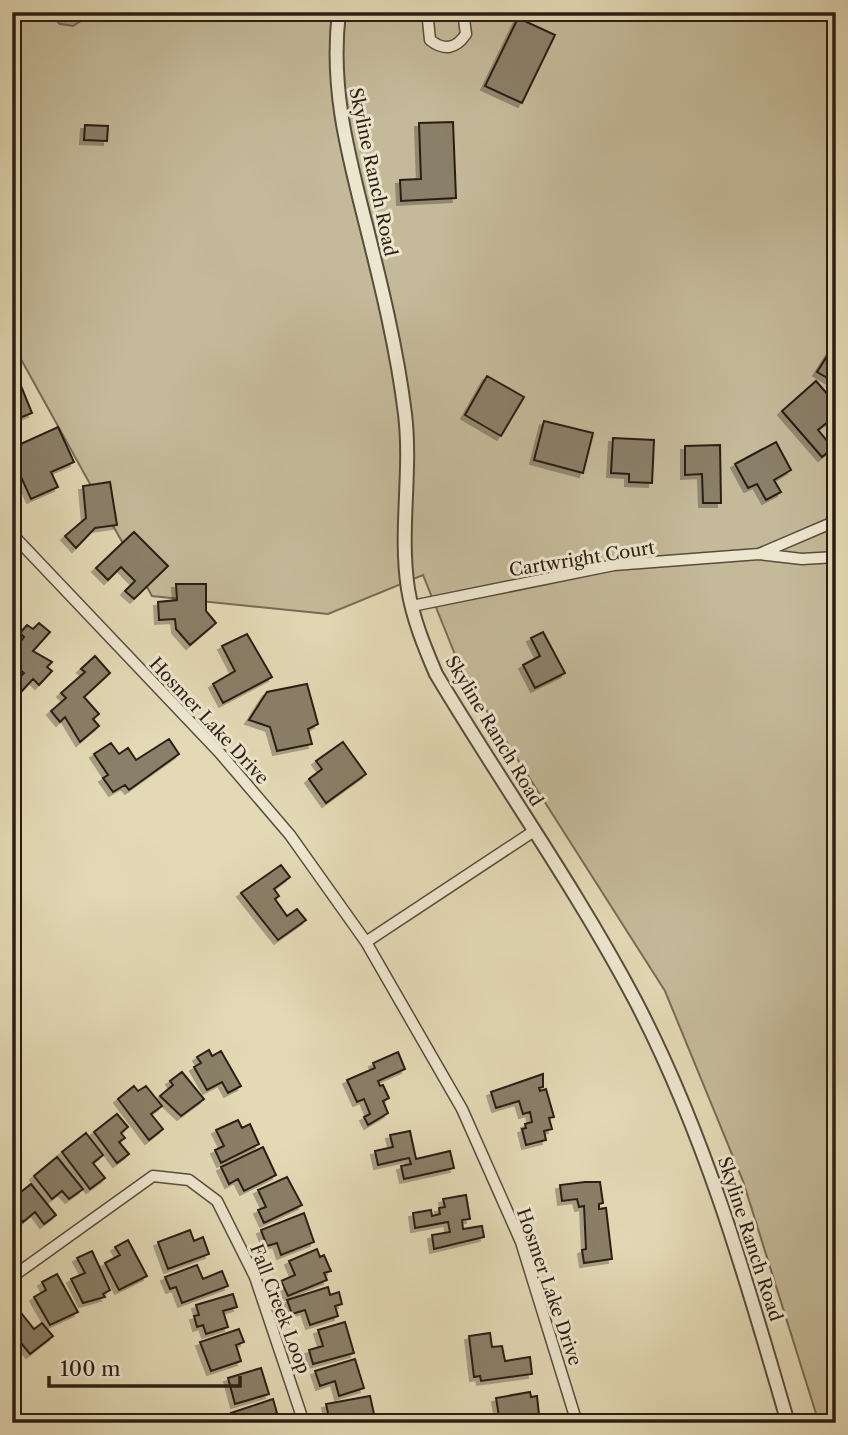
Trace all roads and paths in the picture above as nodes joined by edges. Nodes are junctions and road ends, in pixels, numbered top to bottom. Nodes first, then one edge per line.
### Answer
1 (339, 12) edge
2 (435, 12) edge
3 (463, 12) edge
4 (836, 521) edge
5 (12, 534) edge
6 (759, 554) junction
7 (836, 558) edge
8 (412, 606) junction
9 (534, 831) junction
10 (366, 942) junction
11 (12, 1277) edge
12 (303, 1423) edge
13 (577, 1423) edge
14 (788, 1423) edge

1 - 8 street, Skyline Ranch Road
2 - 3 street
4 - 6 street, Cartwright Court
5 - 10 street, Hosmer Lake Drive
6 - 7 street, Cartwright Court
6 - 8 street, Cartwright Court
8 - 9 street, Skyline Ranch Road
9 - 10 street
9 - 14 street, Skyline Ranch Road
10 - 13 street, Hosmer Lake Drive
11 - 12 street, Fall Creek Loop

